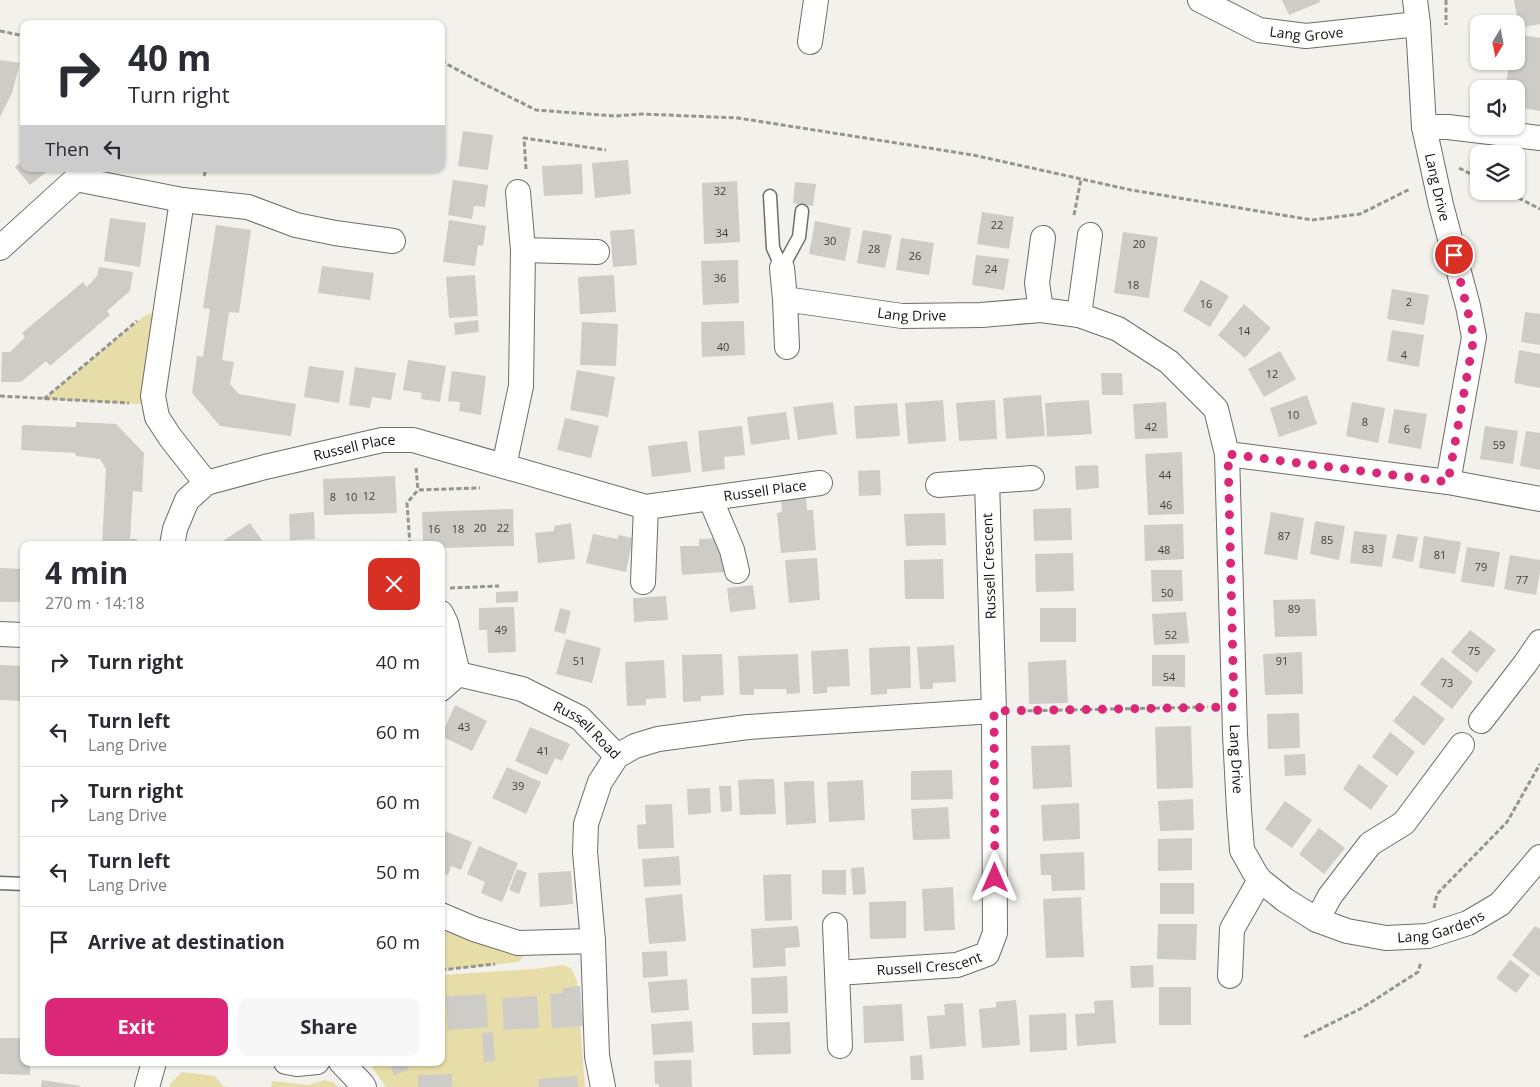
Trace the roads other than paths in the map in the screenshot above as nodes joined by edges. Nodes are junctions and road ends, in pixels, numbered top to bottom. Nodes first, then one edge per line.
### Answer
1 (816, 0) edge
2 (1200, 0) edge
3 (1415, 0) edge
4 (1418, 24) junction
5 (810, 42) dead end
6 (1424, 126) junction
7 (1540, 138) edge
8 (518, 192) road end
9 (770, 196) dead end
10 (182, 200) junction
11 (802, 211) dead end
12 (1090, 235) dead end
13 (1043, 238) dead end
14 (393, 240) dead end
15 (0, 248) edge
16 (523, 250) junction
17 (597, 252) dead end
18 (782, 268) junction
19 (785, 299) junction
20 (1041, 310) junction
21 (1079, 314) junction
22 (787, 347) dead end
23 (1228, 454) junction
24 (504, 466) junction
25 (1032, 478) dead end
26 (986, 481) junction
27 (1448, 482) junction
28 (206, 483) junction
29 (820, 483) dead end
30 (938, 485) dead end
31 (710, 498) junction
32 (1540, 499) edge
33 (646, 507) junction
34 (173, 541) edge
35 (737, 571) dead end
36 (643, 582) dead end
37 (445, 621) edge
38 (0, 634) edge
39 (20, 635) edge
40 (1540, 642) edge
41 (450, 681) edge
42 (994, 711) junction
43 (1481, 722) dead end
44 (1462, 745) dead end
45 (616, 756) junction
46 (1540, 856) edge
47 (1260, 880) junction
48 (0, 883) edge
49 (20, 884) edge
50 (445, 917) edge
51 (1317, 920) junction
52 (835, 925) dead end
53 (592, 941) junction
54 (837, 973) junction
55 (1230, 976) dead end
56 (840, 1046) dead end
57 (153, 1066) edge
58 (344, 1066) edge
59 (147, 1087) edge
60 (364, 1087) edge
61 (603, 1087) edge

1 - 5 street
2 - 4 street, Lang Grove
3 - 4 street, Lang Drive
4 - 6 street, Lang Drive
6 - 7 street
6 - 27 street, Lang Drive
8 - 16 street
9 - 18 lane
10 - 14 street
10 - 15 street
10 - 28 street
11 - 18 lane
12 - 21 street
13 - 20 street
16 - 17 street
16 - 24 street
18 - 19 street
19 - 20 street, Lang Drive
19 - 22 street
20 - 21 street, Lang Drive
21 - 23 street, Lang Drive
23 - 27 street
23 - 47 street, Lang Drive
24 - 28 street, Russell Place
24 - 33 street, Russell Place
25 - 26 street
26 - 30 street
26 - 42 street, Russell Crescent
27 - 32 street
28 - 34 street, Russell Place
29 - 31 street, Russell Place
31 - 33 street, Russell Place
31 - 35 street, Russell Place
33 - 36 street
37 - 41 street, Russell Road
38 - 39 street
40 - 43 street
41 - 45 street, Russell Road
42 - 45 street
42 - 54 street, Russell Crescent
44 - 51 street
45 - 53 street, Russell Road
46 - 51 street, Lang Gardens
47 - 51 street, Lang Drive
47 - 55 street
48 - 49 lane
50 - 53 street
52 - 54 street
53 - 61 street, Russell Road
54 - 56 street
57 - 59 street
58 - 60 street

